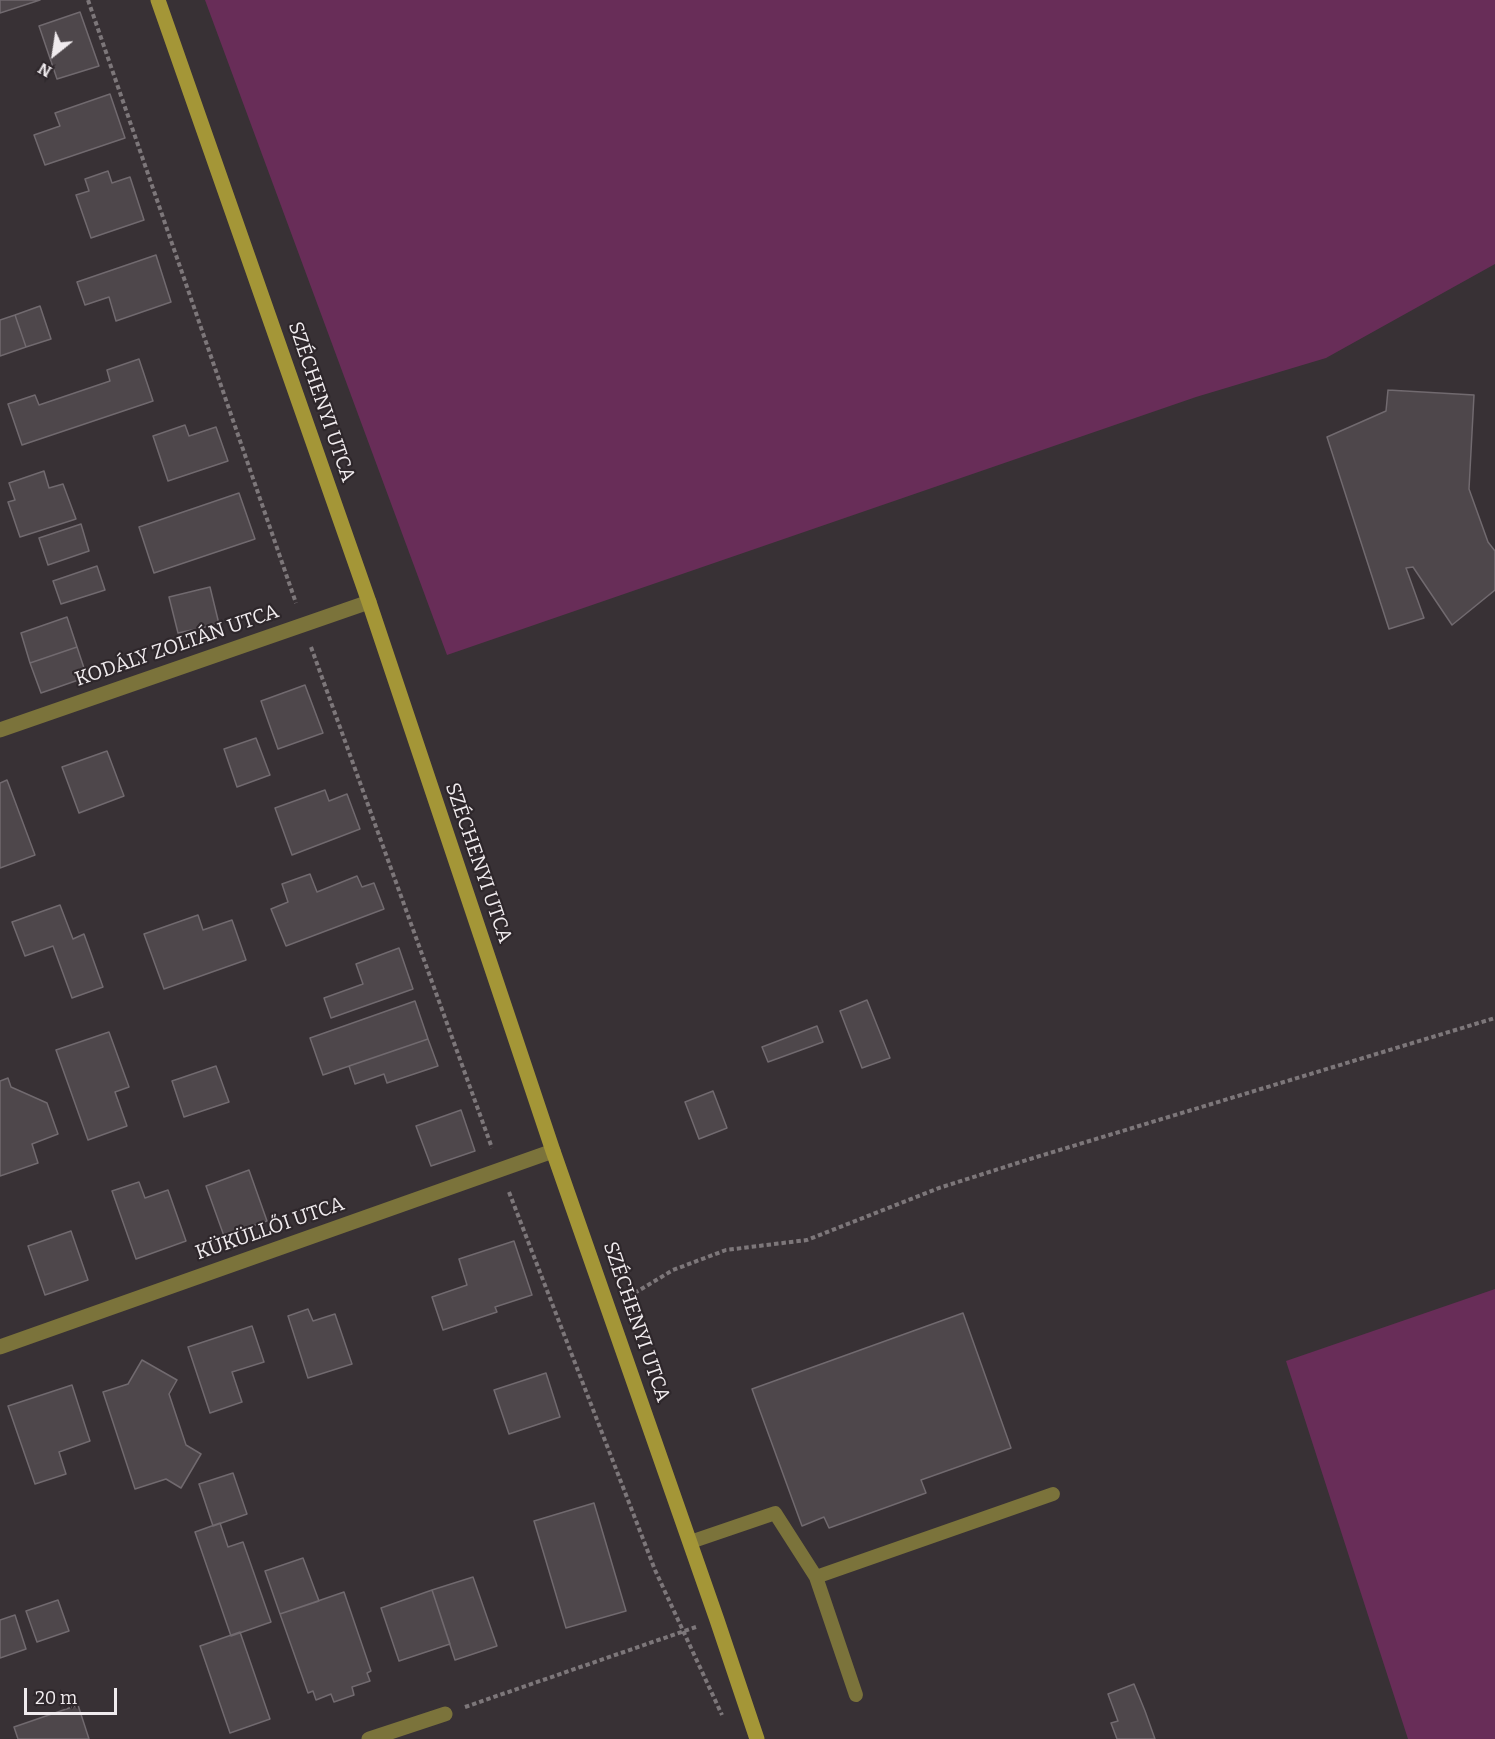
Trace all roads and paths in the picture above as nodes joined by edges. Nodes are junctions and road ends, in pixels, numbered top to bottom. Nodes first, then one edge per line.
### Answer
1 (88, 0) edge
2 (158, 0) edge
3 (369, 602) junction
4 (303, 624) junction
5 (0, 730) edge
6 (1495, 1018) edge
7 (553, 1151) junction
8 (500, 1170) junction
9 (609, 1308) junction
10 (0, 1347) edge
11 (1053, 1494) dead end
12 (690, 1542) junction
13 (816, 1576) junction
14 (717, 1620) junction
15 (684, 1632) junction
16 (856, 1695) dead end
17 (445, 1714) joint
18 (723, 1718) dead end
19 (369, 1739) edge
20 (757, 1739) edge

1 - 4 path
2 - 3 street, SZÉCHENYI UTCA
3 - 4 street, KODÁLY ZOLTÁN UTCA
3 - 7 street, SZÉCHENYI UTCA
4 - 5 street, KODÁLY ZOLTÁN UTCA
4 - 8 path
6 - 9 path
7 - 8 street, KÜKÜLLŐI UTCA
7 - 9 street, SZÉCHENYI UTCA
8 - 10 street, KÜKÜLLŐI UTCA
8 - 15 path
9 - 12 street, SZÉCHENYI UTCA
11 - 13 lane
12 - 13 lane
12 - 14 street, SZÉCHENYI UTCA
13 - 16 lane
14 - 15 path
14 - 20 street, SZÉCHENYI UTCA
15 - 17 path
15 - 18 path
17 - 19 street

